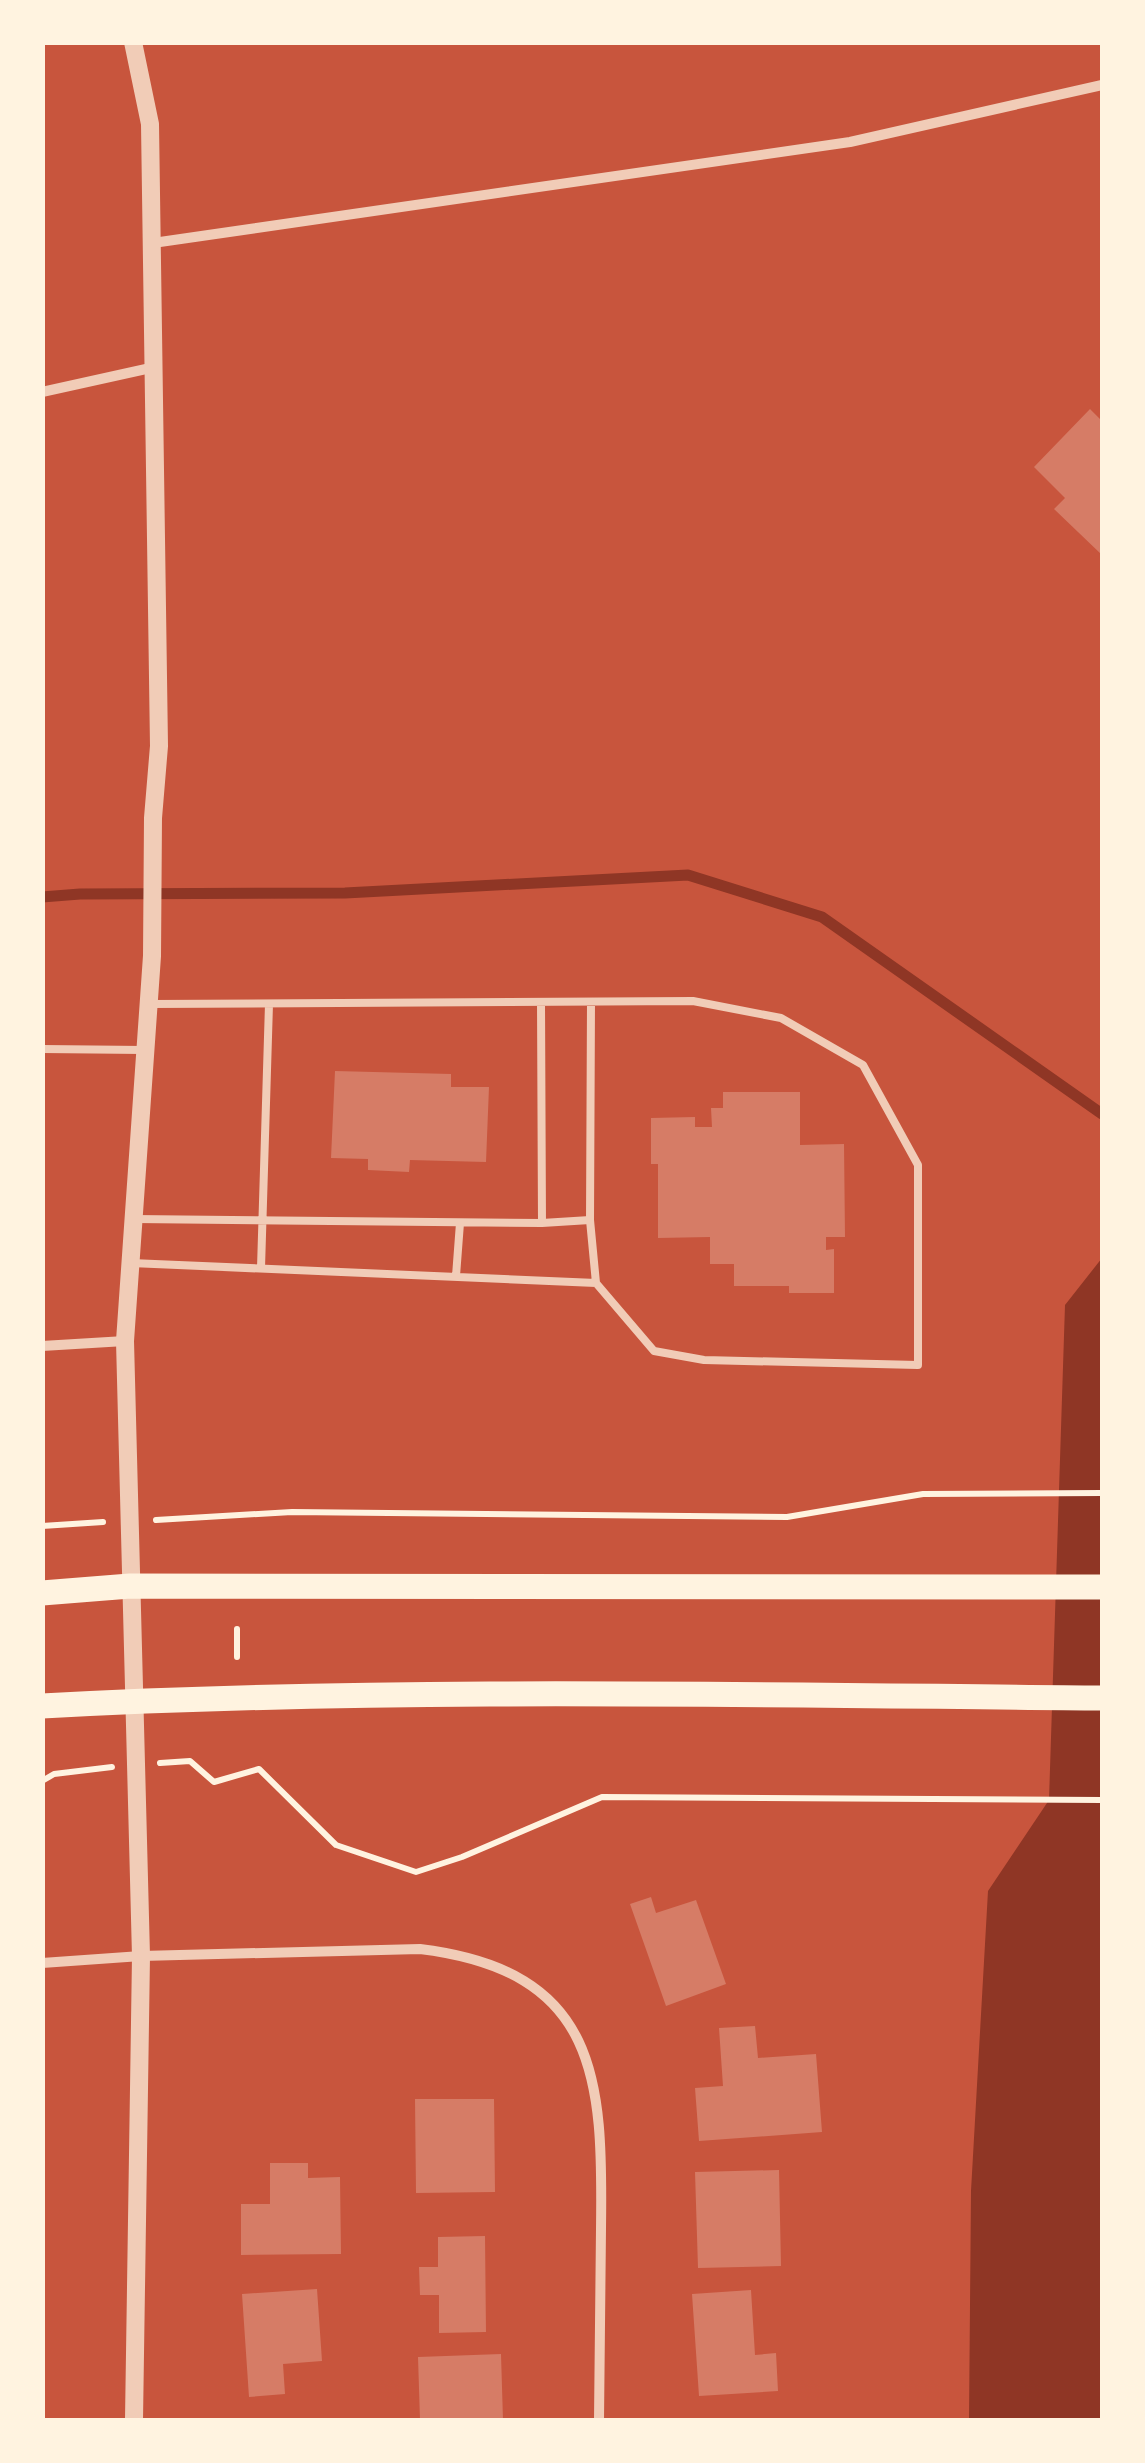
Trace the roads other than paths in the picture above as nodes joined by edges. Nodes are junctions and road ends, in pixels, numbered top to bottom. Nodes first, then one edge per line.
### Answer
1 (134, 42) edge
2 (1102, 85) edge
3 (152, 243) junction
4 (156, 366) junction
5 (42, 392) edge
6 (541, 1002) junction
7 (590, 1002) junction
8 (146, 1004) junction
9 (269, 1004) junction
10 (42, 1049) edge
11 (144, 1050) junction
12 (134, 1219) junction
13 (262, 1219) junction
14 (590, 1220) junction
15 (460, 1223) junction
16 (542, 1223) junction
17 (131, 1263) junction
18 (260, 1268) junction
19 (456, 1276) junction
20 (596, 1283) junction
21 (126, 1341) junction
22 (42, 1346) edge
23 (130, 1586) junction
24 (1102, 1587) edge
25 (42, 1593) edge
26 (1102, 1698) edge
27 (133, 1701) junction
28 (42, 1706) edge
29 (140, 1956) junction
30 (42, 1963) edge
31 (134, 2420) edge
32 (598, 2420) edge

1 - 3 street
2 - 3 street
3 - 4 street
4 - 5 street
4 - 8 street
6 - 7 lane
6 - 9 lane
6 - 16 lane
7 - 14 lane
7 - 20 lane
8 - 9 lane
8 - 11 street
9 - 13 lane
10 - 11 lane
11 - 12 street
12 - 13 lane
12 - 17 street
13 - 15 lane
13 - 18 lane
14 - 16 lane
14 - 20 lane
15 - 16 lane
15 - 19 lane
17 - 18 lane
17 - 21 street
18 - 19 lane
19 - 20 lane
21 - 22 street
21 - 23 street
23 - 24 main road
23 - 25 main road
23 - 27 street
26 - 27 main road
27 - 28 main road
27 - 29 street
29 - 30 street
29 - 31 street
29 - 32 street

